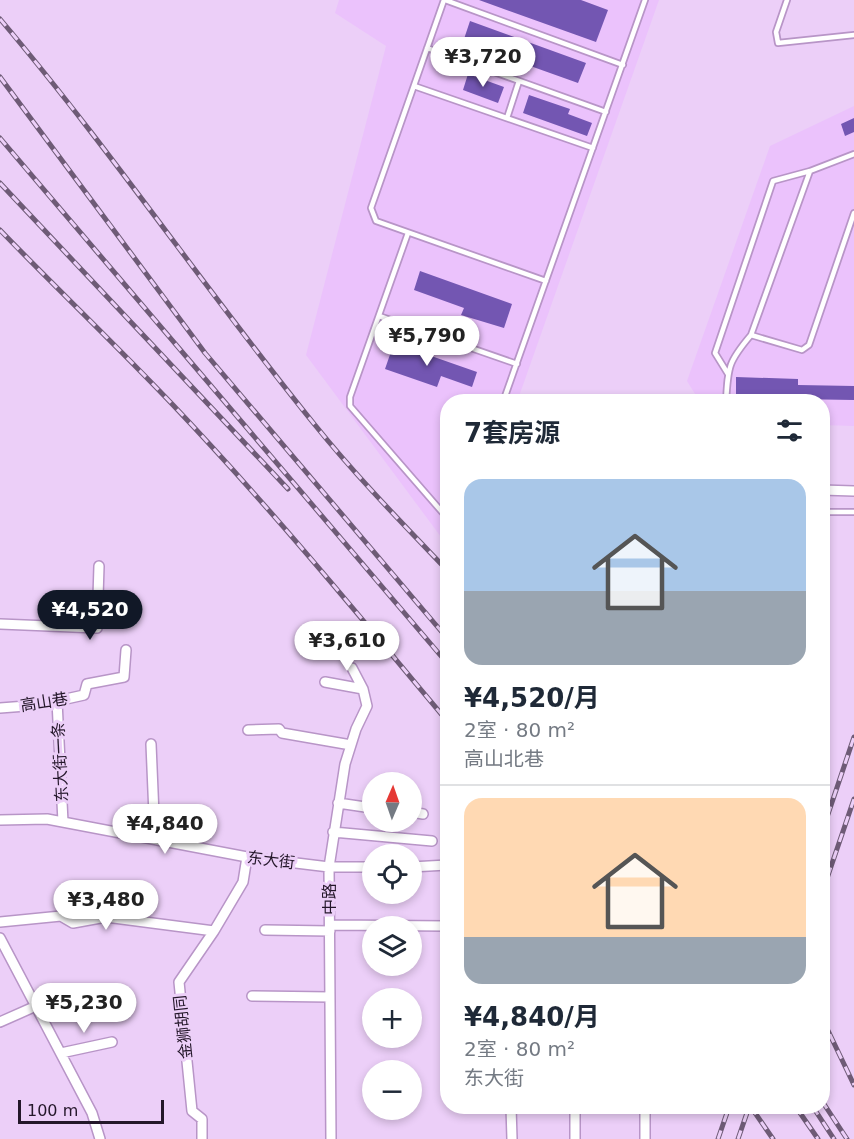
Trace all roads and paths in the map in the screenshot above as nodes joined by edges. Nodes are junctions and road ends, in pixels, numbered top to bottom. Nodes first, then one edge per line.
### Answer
1 (445, 0) edge
2 (645, 0) edge
3 (787, 0) edge
4 (854, 34) edge
5 (427, 48) junction
6 (622, 65) junction
7 (519, 81) junction
8 (414, 86) junction
9 (606, 112) junction
10 (507, 118) junction
11 (593, 148) junction
12 (854, 154) edge
13 (810, 171) junction
14 (854, 213) edge
15 (408, 232) junction
16 (546, 281) junction
17 (379, 316) junction
18 (751, 335) junction
19 (516, 364) junction
20 (728, 374) junction
21 (506, 394) edge
22 (727, 394) edge
23 (830, 490) edge
24 (854, 490) edge
25 (440, 510) edge
26 (830, 512) edge
27 (854, 512) edge
28 (99, 566) dead end
29 (0, 624) edge
30 (126, 650) dead end
31 (352, 668) dead end
32 (325, 682) dead end
33 (363, 689) junction
34 (57, 701) junction
35 (0, 708) edge
36 (248, 730) dead end
37 (152, 744) dead end
38 (351, 745) junction
39 (338, 804) junction
40 (362, 807) edge
41 (0, 820) edge
42 (63, 822) junction
43 (333, 832) junction
44 (155, 839) junction
45 (432, 841) dead end
46 (247, 857) junction
47 (440, 865) edge
48 (422, 866) edge
49 (329, 867) junction
50 (362, 867) edge
51 (0, 922) edge
52 (440, 926) edge
53 (330, 928) junction
54 (266, 930) dead end
55 (214, 931) junction
56 (0, 938) edge
57 (252, 996) dead end
58 (330, 997) junction
59 (36, 1006) junction
60 (0, 1022) edge
61 (112, 1042) dead end
62 (61, 1053) junction
63 (511, 1114) edge
64 (575, 1114) edge
65 (645, 1114) edge
66 (100, 1139) edge
67 (202, 1139) edge
68 (331, 1139) edge
69 (512, 1139) edge
70 (575, 1139) edge
71 (645, 1139) edge

1 - 5 lane
1 - 6 lane
2 - 6 lane
3 - 4 lane
5 - 7 lane
5 - 8 lane
6 - 9 lane
7 - 9 lane
7 - 10 lane
8 - 10 lane
8 - 15 lane
9 - 11 lane
10 - 11 lane
11 - 16 lane
12 - 13 lane
13 - 18 lane
13 - 20 lane
14 - 18 lane
15 - 16 lane
15 - 17 lane
16 - 19 lane
17 - 19 lane
17 - 25 lane
18 - 20 lane
19 - 21 lane
20 - 22 lane
23 - 24 street
26 - 27 lane
28 - 29 street
30 - 34 street, 高山巷
31 - 33 street
32 - 33 street
33 - 38 street, 中路
34 - 35 street, 高山巷
34 - 42 street, 东大街一条
36 - 38 street
37 - 44 street
38 - 39 street, 中路
39 - 40 street
39 - 43 street, 中路
41 - 42 street, 东大街
42 - 44 street, 东大街
43 - 45 street
43 - 49 street, 中路
44 - 46 street, 东大街
46 - 49 street, 东大街
46 - 55 street, 金狮胡同
47 - 48 street
49 - 50 street, 东大街
49 - 53 street, 中路
51 - 55 street
52 - 53 street
53 - 54 street
53 - 58 street, 中路
55 - 67 street, 金狮胡同
56 - 59 street
57 - 58 street
58 - 68 street, 中路
59 - 60 street
59 - 62 street
61 - 62 street
62 - 66 street
63 - 69 street
64 - 70 street
65 - 71 street

